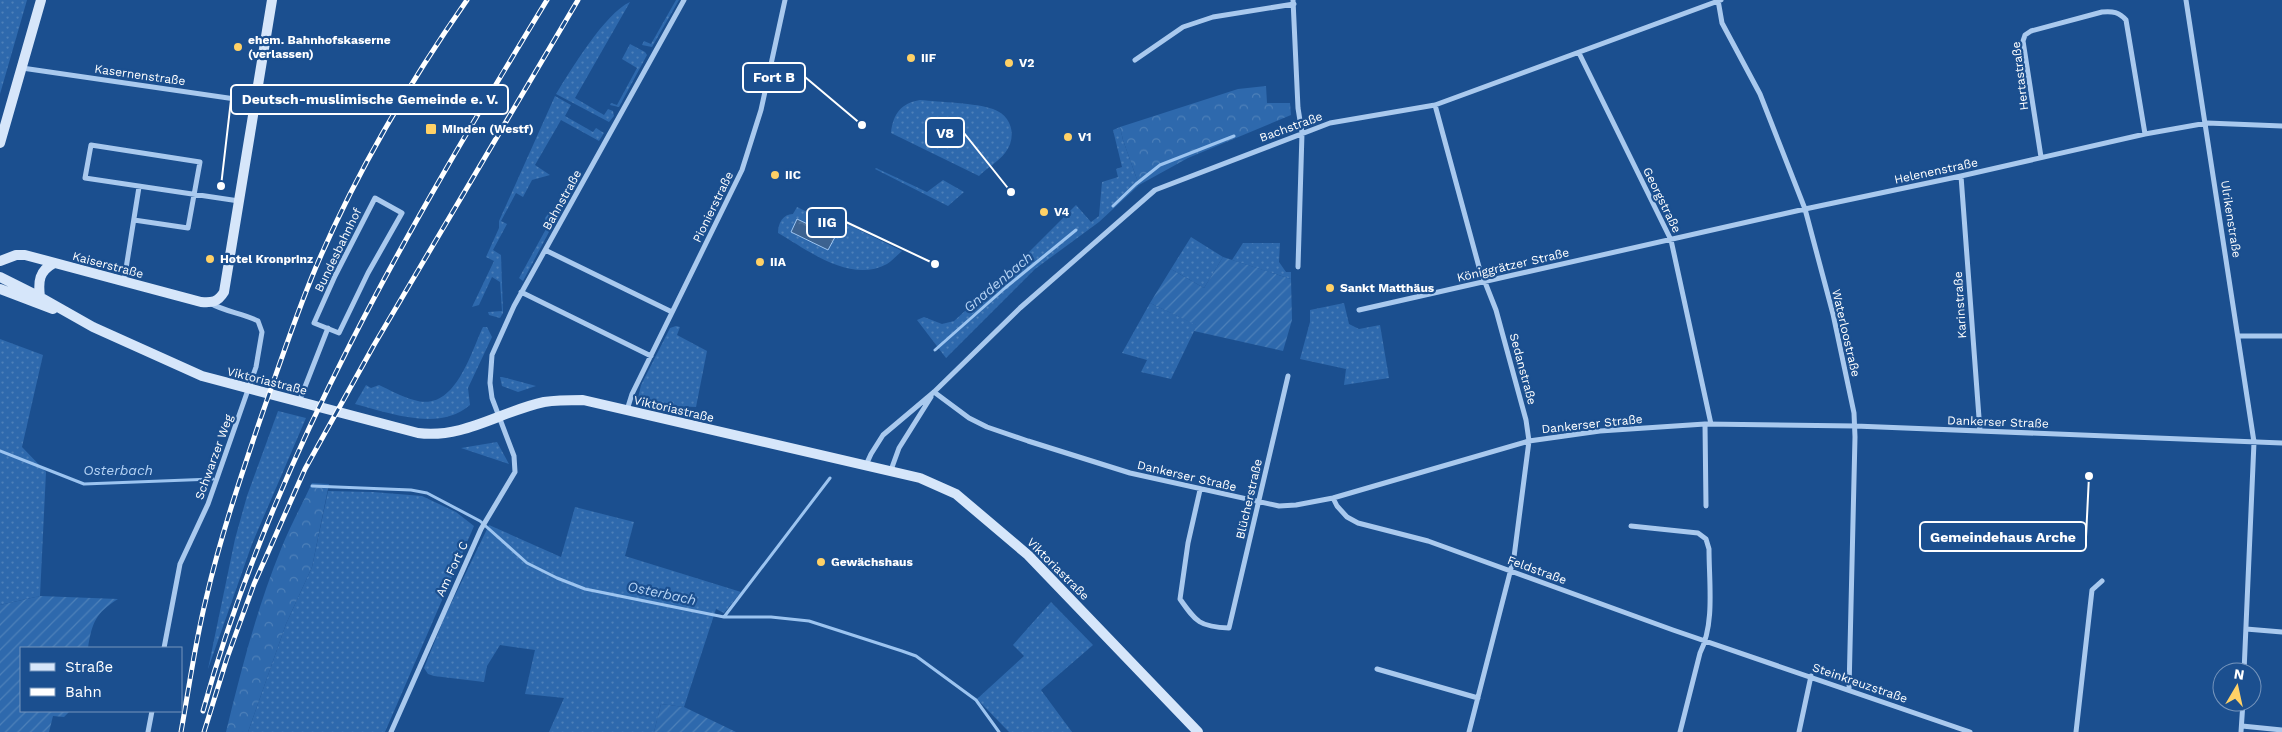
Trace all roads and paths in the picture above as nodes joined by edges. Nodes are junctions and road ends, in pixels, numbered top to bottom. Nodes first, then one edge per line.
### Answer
1 (41, 0) edge
2 (272, 0) edge
3 (684, 0) edge
4 (785, 0) edge
5 (1719, 0) edge
6 (2186, 0) edge
7 (1293, 2) edge
8 (1580, 53) junction
9 (1135, 60) dead end
10 (21, 68) junction
11 (256, 102) junction
12 (1435, 105) junction
13 (2206, 123) junction
14 (2282, 126) edge
15 (1302, 133) junction
16 (2145, 134) junction
17 (0, 142) edge
18 (2041, 158) junction
19 (1961, 176) junction
20 (139, 187) junction
21 (194, 195) junction
22 (239, 201) junction
23 (1805, 209) junction
24 (134, 220) junction
25 (1671, 240) junction
26 (545, 250) junction
27 (1, 259) edge
28 (54, 263) junction
29 (1298, 267) dead end
30 (0, 277) edge
31 (124, 282) junction
32 (1484, 282) junction
33 (0, 289) edge
34 (521, 292) junction
35 (40, 297) junction
36 (210, 303) junction
37 (1359, 310) dead end
38 (672, 312) junction
39 (66, 313) junction
40 (328, 328) junction
41 (2238, 336) junction
42 (2282, 336) edge
43 (651, 356) junction
44 (1288, 376) dead end
45 (934, 392) junction
46 (299, 403) junction
47 (627, 411) junction
48 (500, 417) junction
49 (1708, 424) junction
50 (1855, 426) junction
51 (1980, 431) junction
52 (1530, 441) junction
53 (2254, 442) junction
54 (2282, 443) edge
55 (866, 465) junction
56 (891, 470) junction
57 (1200, 490) junction
58 (1333, 498) junction
59 (1258, 502) junction
60 (1706, 506) dead end
61 (1631, 526) dead end
62 (1511, 571) junction
63 (2102, 581) dead end
64 (2246, 629) junction
65 (2282, 632) edge
66 (1706, 642) junction
67 (164, 647) edge
68 (1743, 654) joint
69 (2244, 662) edge
70 (1377, 669) dead end
71 (1811, 676) junction
72 (1849, 690) junction
73 (1478, 698) junction
74 (152, 712) edge
75 (2243, 712) edge
76 (2242, 729) edge
77 (2282, 730) edge
78 (148, 732) edge
79 (391, 732) edge
80 (1198, 732) edge
81 (1469, 732) edge
82 (1680, 732) edge
83 (1799, 732) edge
84 (1970, 732) edge
85 (2076, 732) edge

1 - 10 main road
2 - 11 main road
3 - 26 street, Bahnstraße
4 - 38 street, Pionierstraße
5 - 8 street, Bachstraße
5 - 23 street, Waterloostraße
6 - 13 street, Ulrikenstraße
7 - 9 street
7 - 15 street
8 - 12 street, Bachstraße
8 - 25 street, Georgstraße
10 - 11 street, Kasernenstraße
10 - 17 main road
11 - 22 main road
12 - 15 street, Bachstraße
12 - 32 street, Sedanstraße
13 - 14 street, Helenenstraße
13 - 16 street, Helenenstraße
13 - 41 street, Ulrikenstraße
15 - 29 street
15 - 45 street, Bachstraße
16 - 18 street, Helenenstraße
16 - 18 street, Hertastraße
18 - 19 street, Helenenstraße
19 - 23 street, Helenenstraße
19 - 51 street, Karinstraße
20 - 21 street
20 - 21 street
20 - 24 street
21 - 22 street
21 - 24 street
22 - 36 main road
23 - 25 street, Helenenstraße
23 - 50 street, Waterloostraße
24 - 31 street
25 - 32 street, Königgrätzer Straße
25 - 49 street, Georgstraße
26 - 34 street, Bahnstraße
26 - 38 street
27 - 28 main road, Kaiserstraße
28 - 31 main road, Kaiserstraße
28 - 35 main road
30 - 35 main road, Viktoriastraße
31 - 36 main road, Kaiserstraße
32 - 37 street, Königgrätzer Straße
32 - 52 street, Sedanstraße
33 - 39 main road, Viktoriastraße
34 - 43 street
34 - 48 street, Bahnstraße
35 - 39 main road, Viktoriastraße
36 - 67 street, Schwarzer Weg
38 - 43 street, Pionierstraße
39 - 46 main road, Viktoriastraße
40 - 40 street, Bundesbahnhof
40 - 46 street
41 - 42 street
41 - 53 street, Ulrikenstraße
43 - 47 street, Pionierstraße
44 - 59 street, Blücherstraße
45 - 55 street, Bachstraße
45 - 56 street, Bachstraße
45 - 57 street, Dankerser Straße
46 - 48 main road, Viktoriastraße
47 - 48 main road, Viktoriastraße
47 - 55 main road, Viktoriastraße
48 - 79 street, Am Fort C
49 - 50 street, Dankerser Straße
49 - 52 street, Dankerser Straße
49 - 60 street, Georgstraße
50 - 51 street, Dankerser Straße
50 - 72 street, Waterloostraße
51 - 53 street, Dankerser Straße
52 - 58 street, Dankerser Straße
52 - 62 street, Sedanstraße
53 - 54 street, Dankerser Straße
53 - 64 street, Ulrikenstraße
55 - 56 main road, Viktoriastraße
56 - 80 main road, Viktoriastraße
57 - 59 street, Dankerser Straße
57 - 59 street, Blücherstraße
58 - 59 street, Dankerser Straße
58 - 62 street, Feldstraße
61 - 66 street
62 - 66 street, Feldstraße
62 - 73 street, Sedanstraße
63 - 85 street
64 - 65 street
64 - 69 street, Ulrikenstraße
66 - 68 street, Feldstraße
66 - 82 street
68 - 71 street, Steinkreuzstraße
70 - 73 street
71 - 72 street, Steinkreuzstraße
71 - 83 street
72 - 84 street, Steinkreuzstraße
73 - 81 street, Sedanstraße
74 - 78 street
75 - 76 street
76 - 77 street

